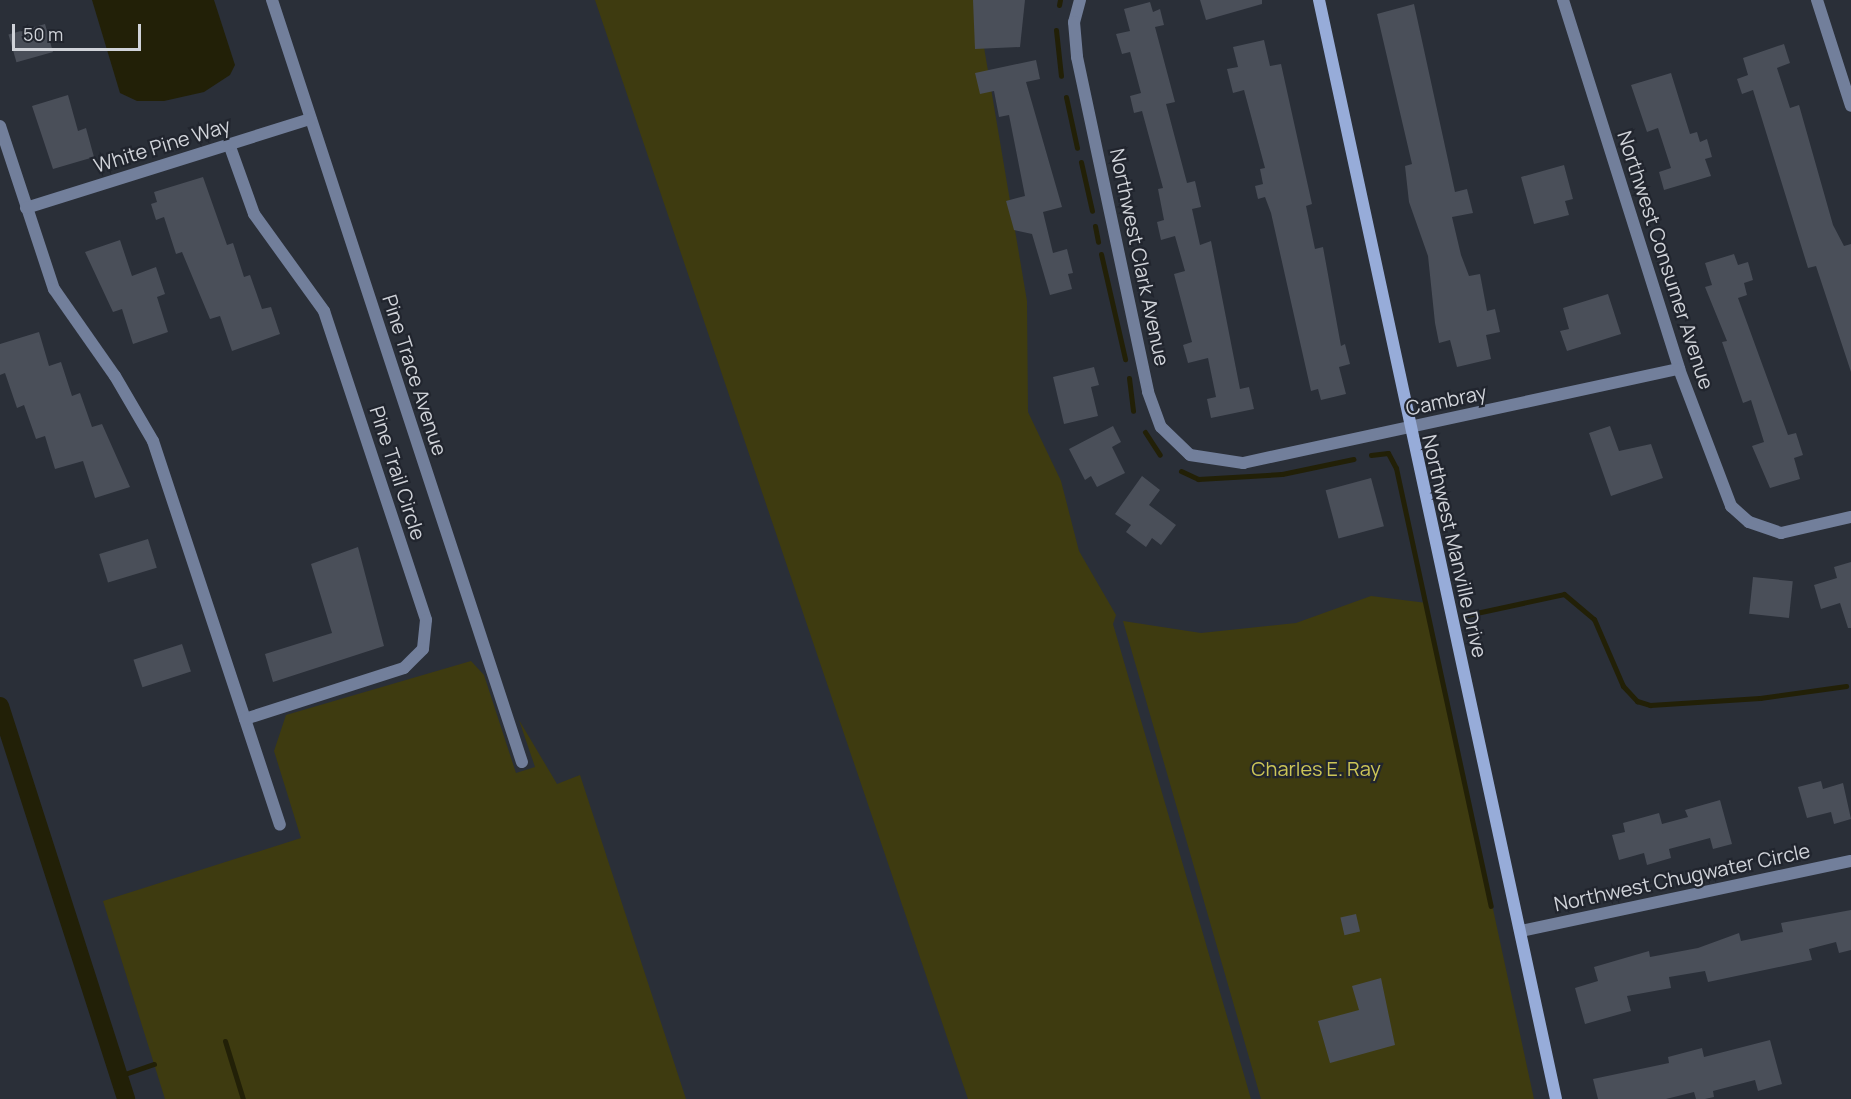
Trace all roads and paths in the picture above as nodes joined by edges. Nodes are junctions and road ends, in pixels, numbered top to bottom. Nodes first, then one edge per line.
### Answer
1 (272, 0) edge
2 (1080, 0) edge
3 (1319, 0) edge
4 (1563, 0) edge
5 (1817, 0) edge
6 (1851, 106) edge
7 (310, 119) junction
8 (0, 126) edge
9 (229, 144) junction
10 (26, 208) junction
11 (1679, 369) junction
12 (1408, 428) junction
13 (1220, 464) joint
14 (1851, 517) edge
15 (245, 719) junction
16 (522, 762) dead end
17 (280, 824) dead end
18 (1851, 861) edge
19 (1521, 931) junction
20 (1556, 1099) edge

1 - 7 street, Pine Trace Avenue
2 - 13 street, Northwest Clark Avenue
3 - 12 street, Northwest Manville Drive
4 - 11 street, Northwest Consumer Avenue
5 - 6 street
7 - 9 street, White Pine Way
7 - 16 street, Pine Trace Avenue
8 - 10 street
9 - 10 street, White Pine Way
9 - 15 street, Pine Trail Circle
10 - 15 street
11 - 12 street, Cambray
11 - 14 street, Northwest Consumer Avenue
12 - 13 street, Cambray
12 - 19 street, Northwest Manville Drive
15 - 17 street
18 - 19 street, Northwest Chugwater Circle
19 - 20 street, Northwest Manville Drive

